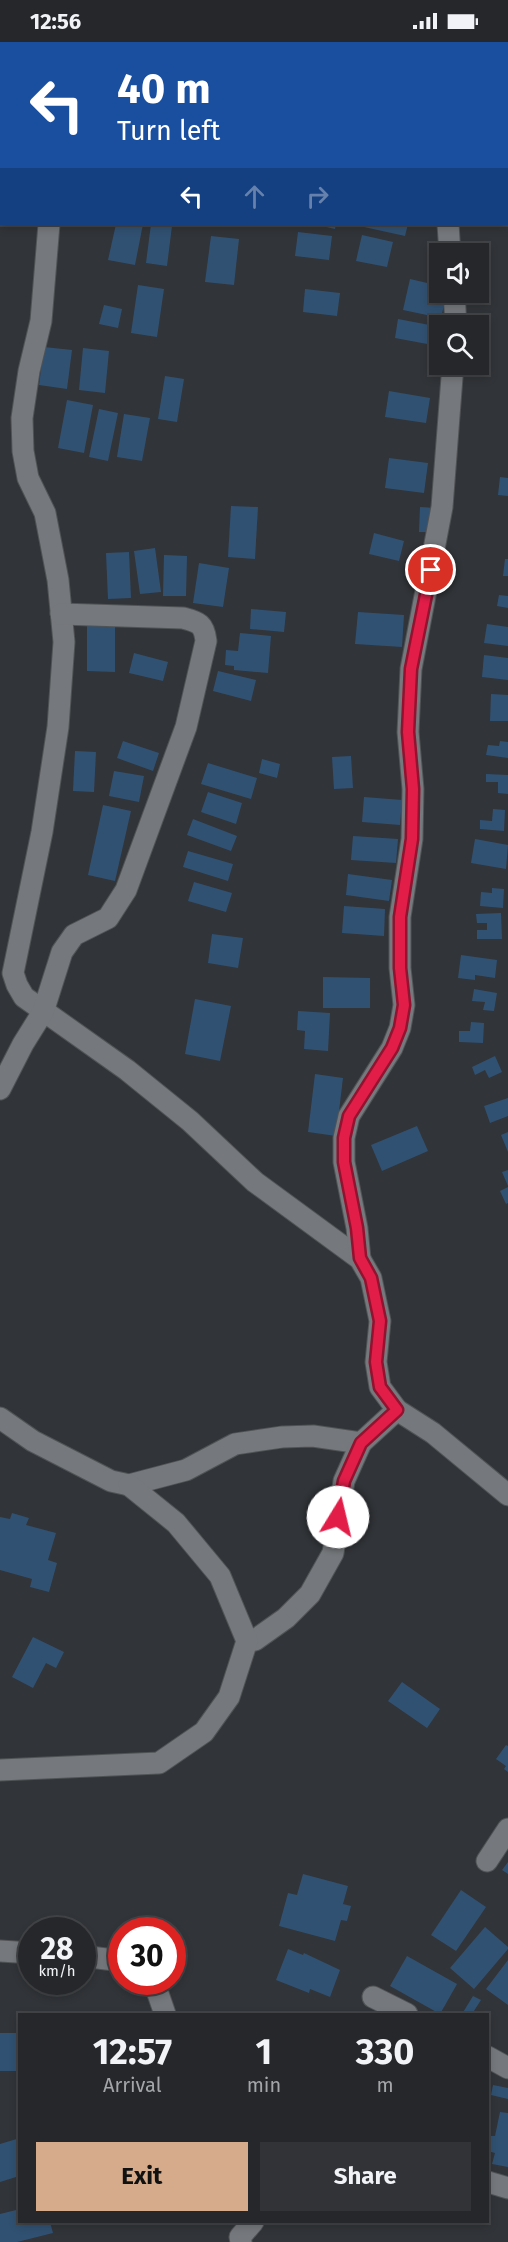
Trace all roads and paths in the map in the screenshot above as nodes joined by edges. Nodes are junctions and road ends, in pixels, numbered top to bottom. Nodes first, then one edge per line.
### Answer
1 (49, 225) edge
2 (448, 225) edge
3 (449, 243) edge
4 (452, 375) edge
5 (61, 614) junction
6 (43, 1012) junction
7 (0, 1089) edge
8 (360, 1258) junction
9 (397, 1410) junction
10 (0, 1418) edge
11 (361, 1443) junction
12 (129, 1485) junction
13 (508, 1495) edge
14 (247, 1641) junction
15 (0, 1770) edge
16 (508, 1829) edge
17 (487, 1861) dead end
18 (0, 1951) edge
19 (18, 1952) edge
20 (158, 1995) edge
21 (374, 1997) dead end
22 (165, 2013) edge
23 (405, 2013) edge
24 (489, 2058) edge
25 (508, 2068) edge
26 (489, 2182) edge
27 (508, 2188) edge

1 - 5 street
2 - 3 street
4 - 8 street
5 - 6 street
5 - 6 street
6 - 7 street
6 - 8 street
8 - 9 street
9 - 11 street
9 - 13 street
10 - 12 street
11 - 12 street
11 - 14 street
12 - 14 street
14 - 15 street
16 - 17 street
18 - 19 street
20 - 22 street
21 - 23 street
24 - 25 street
26 - 27 street

